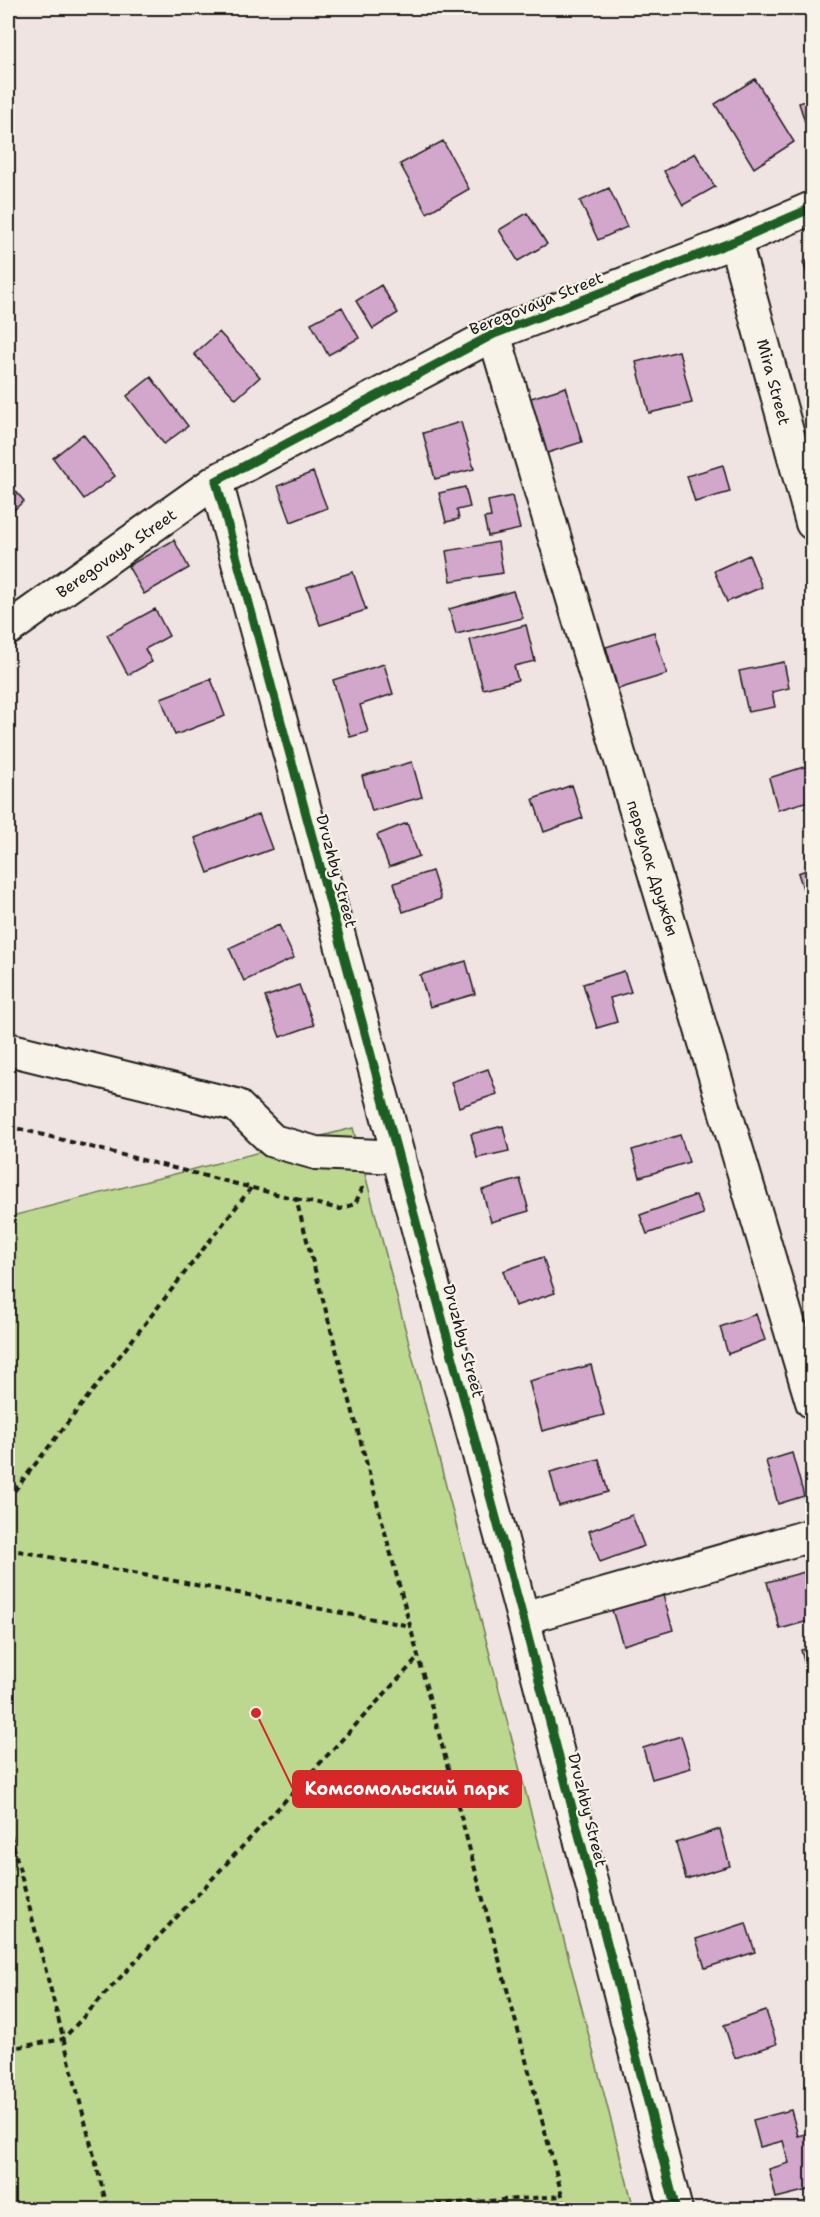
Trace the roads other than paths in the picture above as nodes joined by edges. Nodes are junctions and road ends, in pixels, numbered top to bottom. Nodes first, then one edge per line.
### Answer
1 (813, 208) edge
2 (735, 240) junction
3 (494, 334) junction
4 (216, 481) junction
5 (813, 523) edge
6 (8, 629) edge
7 (8, 1049) edge
8 (399, 1157) junction
9 (813, 1402) edge
10 (813, 1535) edge
11 (523, 1618) junction
12 (676, 2210) edge

1 - 2 street, Beregovaya Street
2 - 3 street, Beregovaya Street
2 - 5 street, Mira Street
3 - 4 street, Beregovaya Street
3 - 9 street, переулок Дружбы
4 - 6 street, Beregovaya Street
4 - 8 street, Druzhby Street
7 - 8 street
8 - 11 street, Druzhby Street
10 - 11 street
11 - 12 street, Druzhby Street

